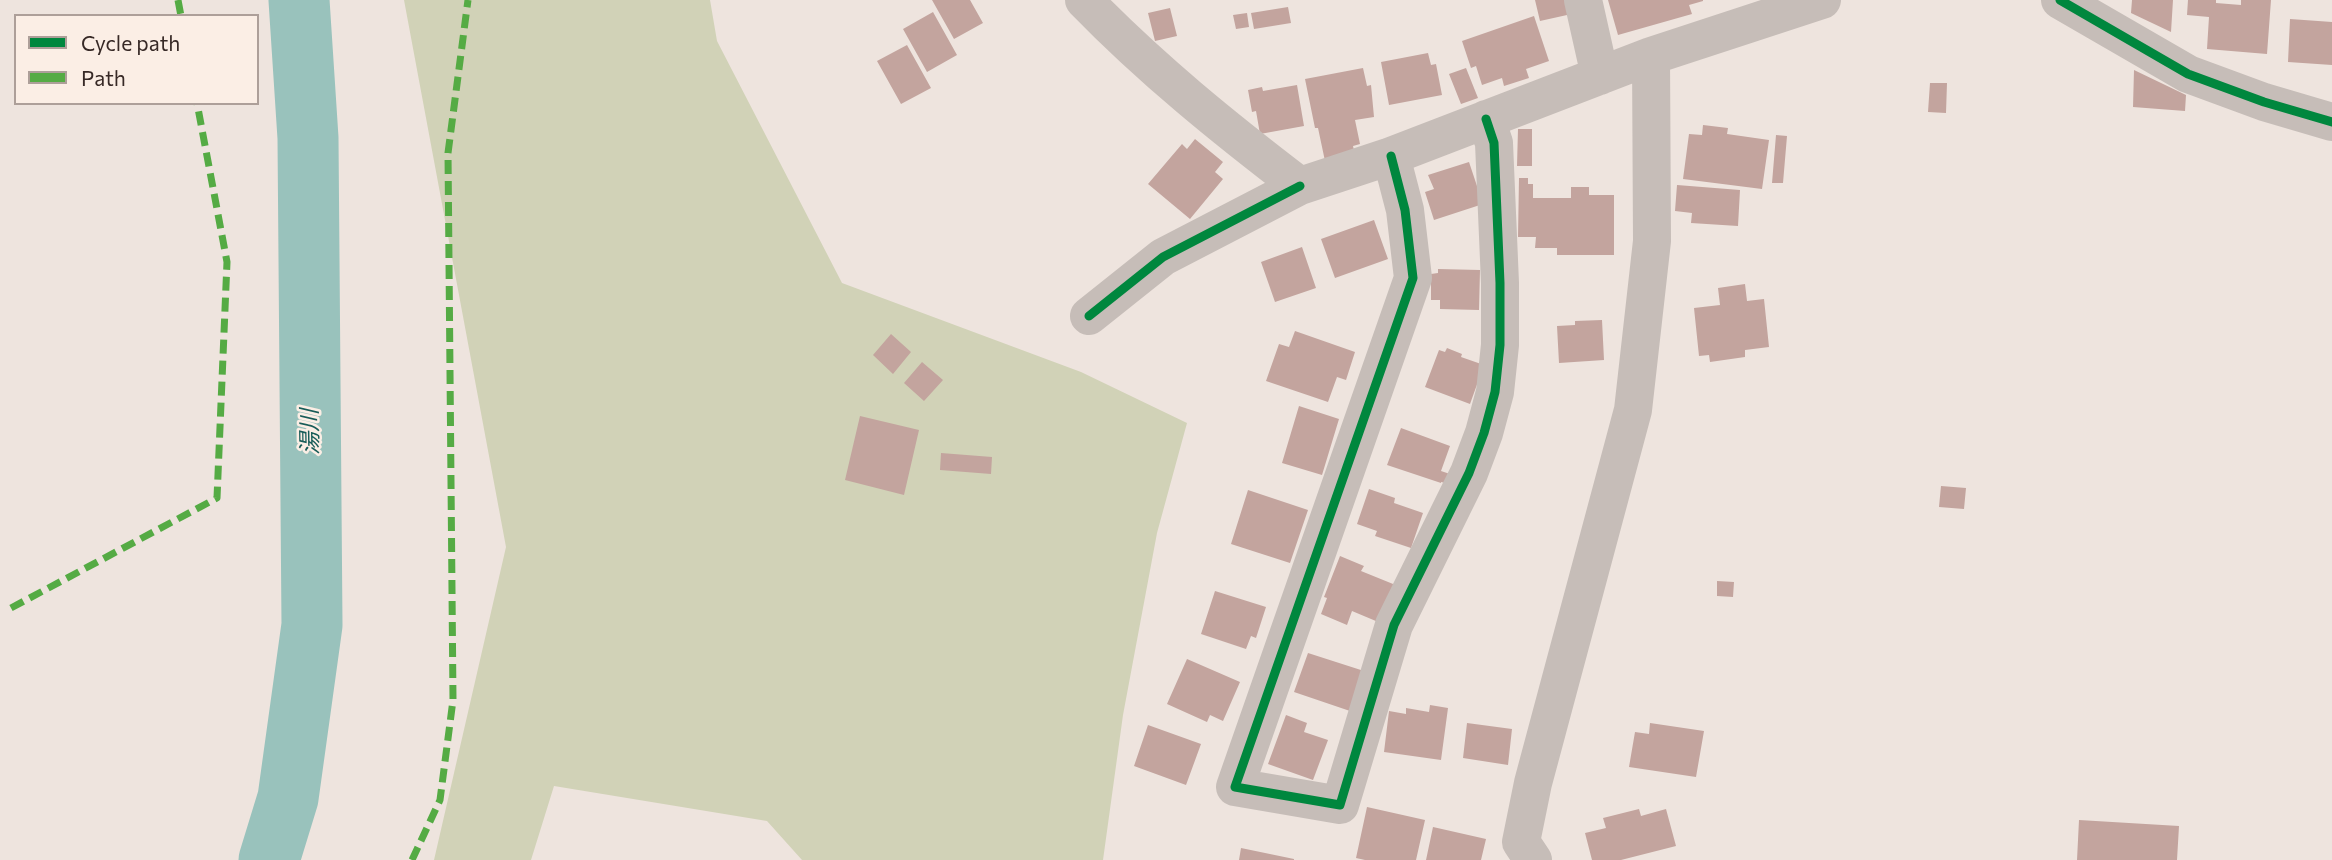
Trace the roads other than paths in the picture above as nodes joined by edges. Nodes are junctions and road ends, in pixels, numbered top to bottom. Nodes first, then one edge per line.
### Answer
1 (1084, 0) edge
2 (1583, 0) edge
3 (1822, 0) edge
4 (2060, 0) edge
5 (1651, 57) junction
6 (1600, 76) junction
7 (1486, 118) junction
8 (2332, 122) edge
9 (1391, 156) junction
10 (1300, 186) junction
11 (1089, 316) dead end
12 (1523, 854) edge

1 - 10 street
2 - 6 street
3 - 5 street
4 - 8 street
5 - 6 street
5 - 12 street
6 - 7 street
7 - 9 street
7 - 9 street
9 - 10 street
10 - 11 street

